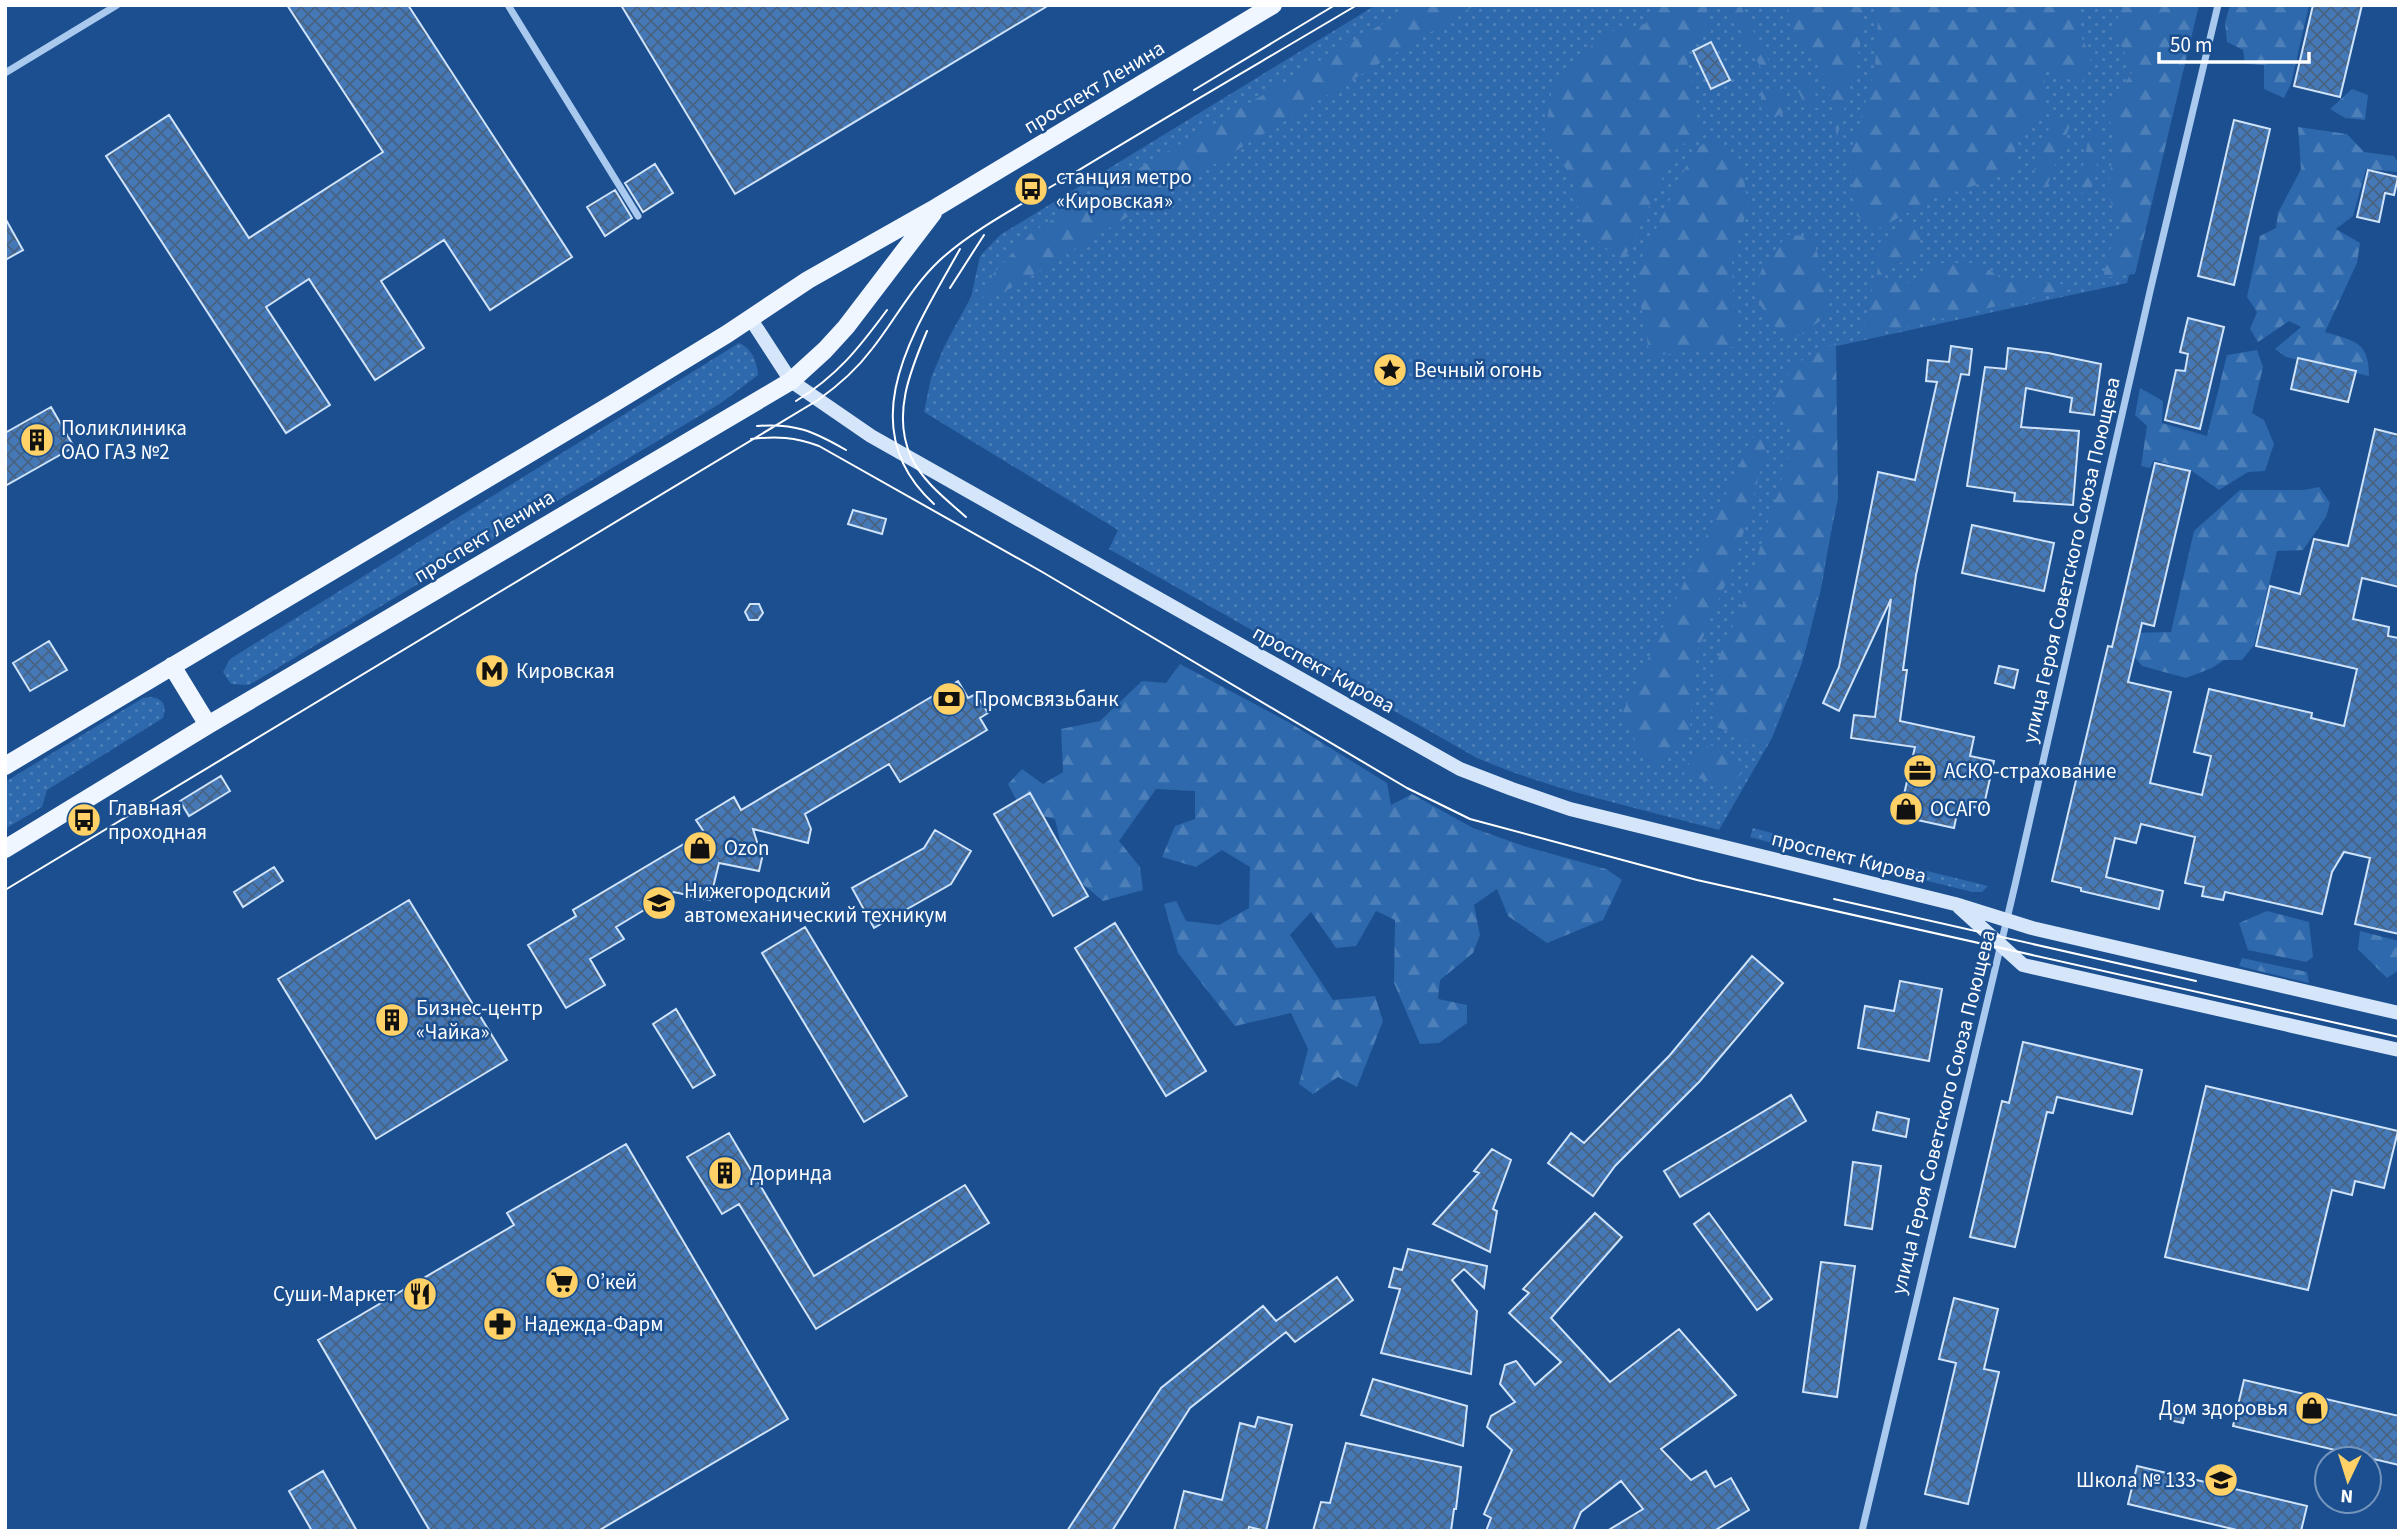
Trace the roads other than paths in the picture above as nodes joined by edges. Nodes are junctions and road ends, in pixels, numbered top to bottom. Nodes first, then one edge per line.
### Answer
1 (117, 5) edge
2 (508, 5) edge
3 (1273, 5) edge
4 (2218, 5) edge
5 (5, 73) edge
6 (937, 207) junction
7 (638, 216) dead end
8 (750, 318) junction
9 (791, 381) junction
10 (172, 666) junction
11 (208, 725) junction
12 (5, 766) edge
13 (5, 849) edge
14 (1955, 904) junction
15 (2007, 920) junction
16 (2000, 947) junction
17 (2399, 1013) edge
18 (2399, 1050) edge
19 (1862, 1531) edge

1 - 5 street
2 - 7 street
3 - 6 main road, проспект Ленина
4 - 15 street, улица Героя Советского Союза Поющева
6 - 8 main road, проспект Ленина
6 - 9 main road, проспект Ленина
8 - 9 street, проспект Кирова
8 - 10 main road, проспект Ленина
9 - 11 main road, проспект Ленина
9 - 14 street, проспект Кирова
10 - 11 main road
10 - 12 main road, проспект Ленина
11 - 13 main road, проспект Ленина
14 - 15 street, проспект Кирова
14 - 16 street, проспект Кирова
15 - 16 street, улица Героя Советского Союза Поющева
15 - 17 street, проспект Кирова
16 - 18 street, проспект Кирова
16 - 19 street, улица Героя Советского Союза Поющева

